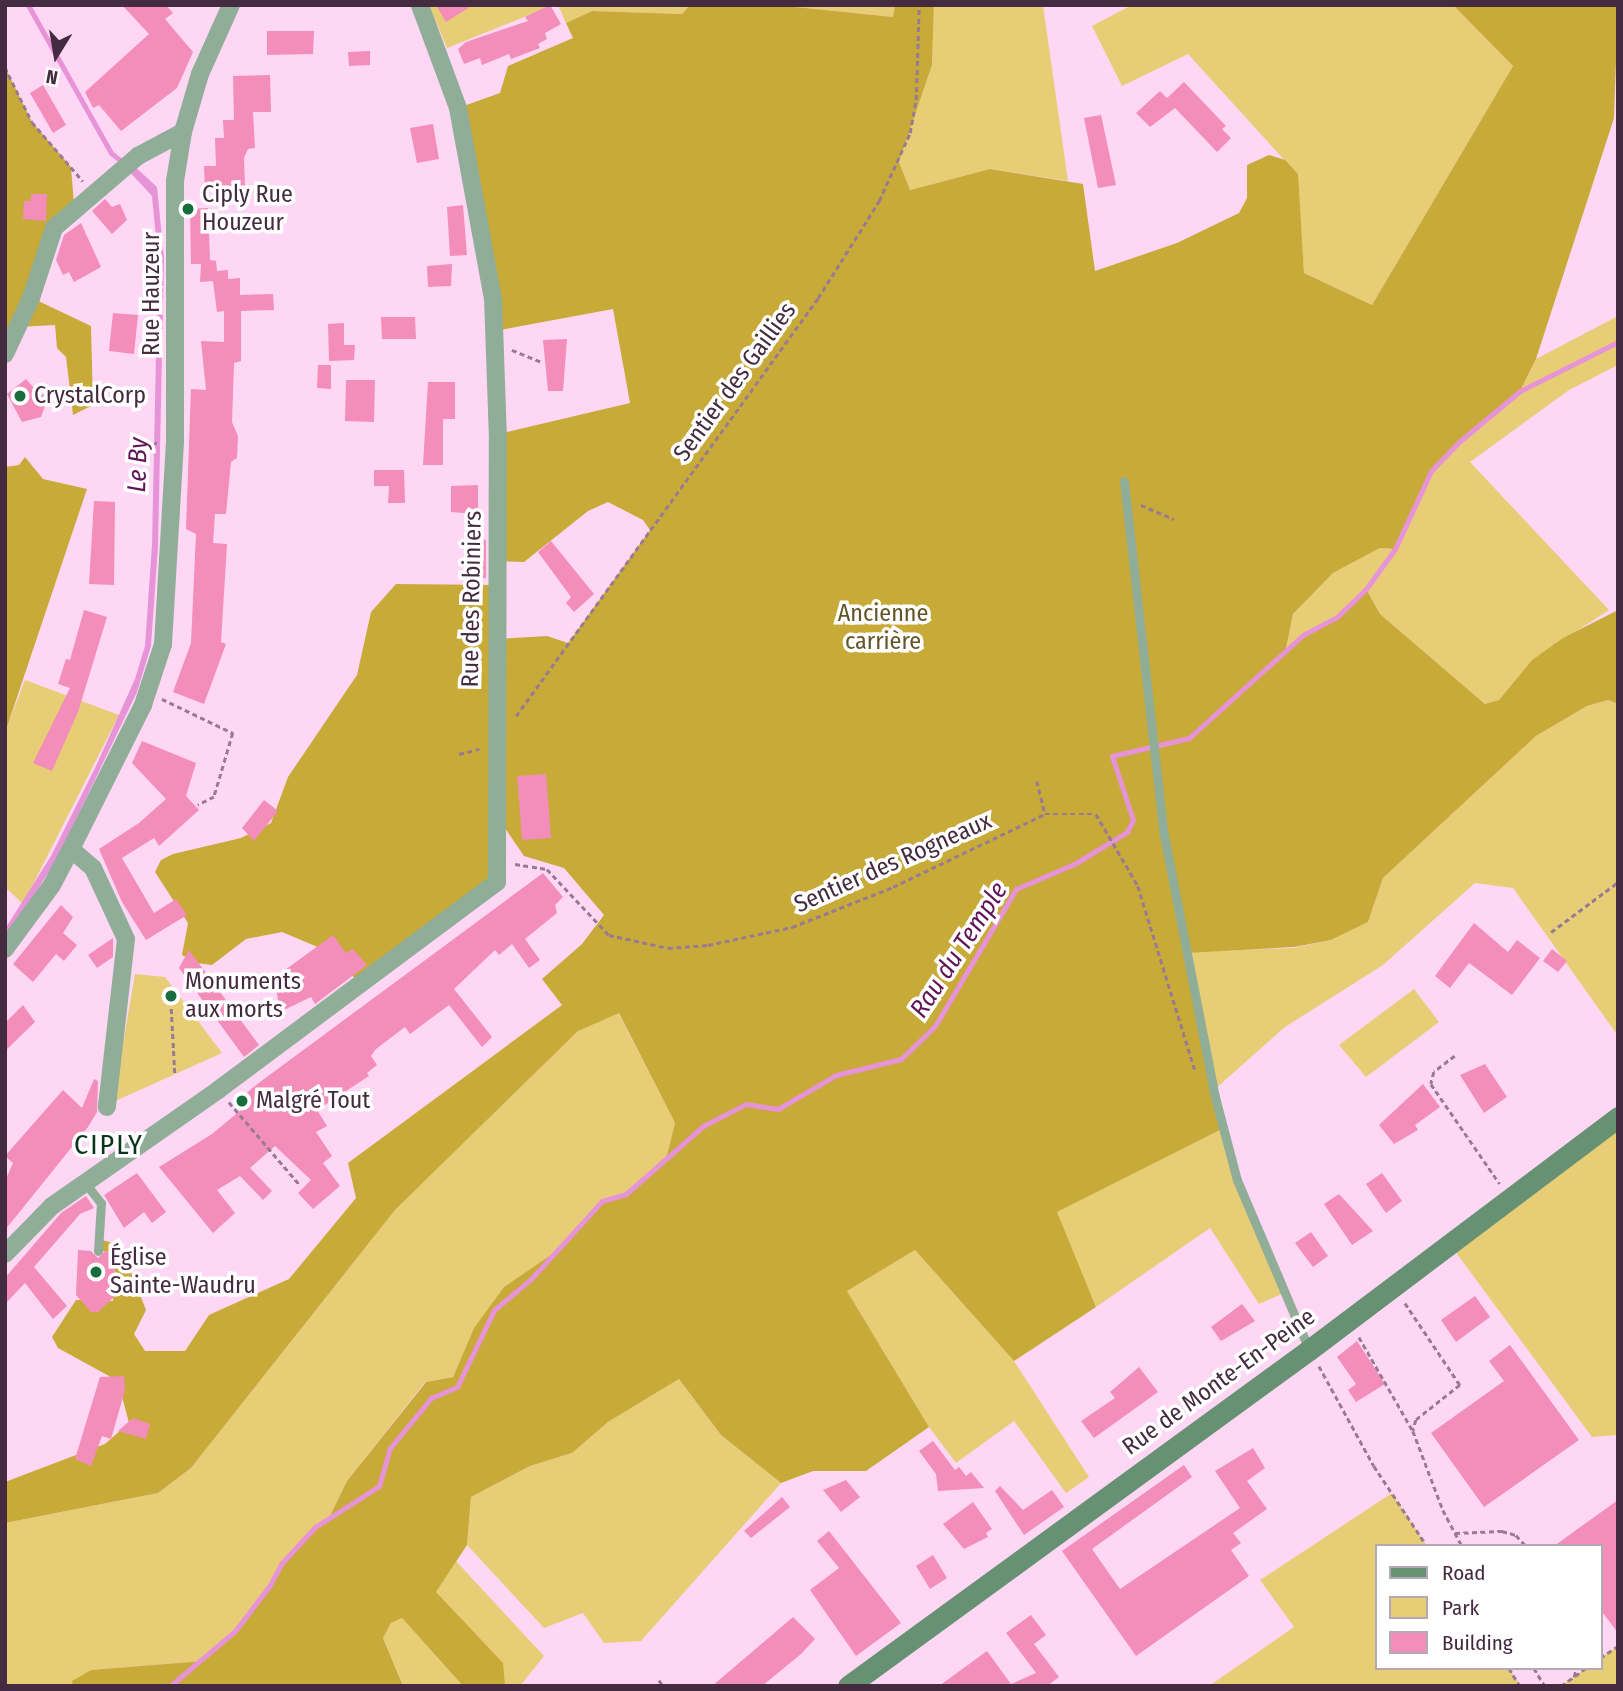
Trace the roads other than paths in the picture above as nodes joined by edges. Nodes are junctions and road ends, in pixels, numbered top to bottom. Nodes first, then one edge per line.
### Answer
1 (231, 5) edge
2 (420, 5) edge
3 (183, 132) junction
4 (5, 354) edge
5 (1124, 481) dead end
6 (71, 849) junction
7 (5, 949) edge
8 (107, 1107) dead end
9 (1618, 1117) edge
10 (86, 1184) junction
11 (97, 1251) dead end
12 (5, 1254) edge
13 (1309, 1350) junction
14 (848, 1686) edge

1 - 3 street, Rue Hauzeur
2 - 10 street, Rue des Robiniers
3 - 4 street
3 - 6 street, Rue Hauzeur
5 - 13 lane
6 - 7 street, Rue Hauzeur
6 - 8 street
9 - 13 main road, Rue de Monte-En-Peine
10 - 11 lane
10 - 12 street
13 - 14 main road, Rue de Monte-En-Peine

